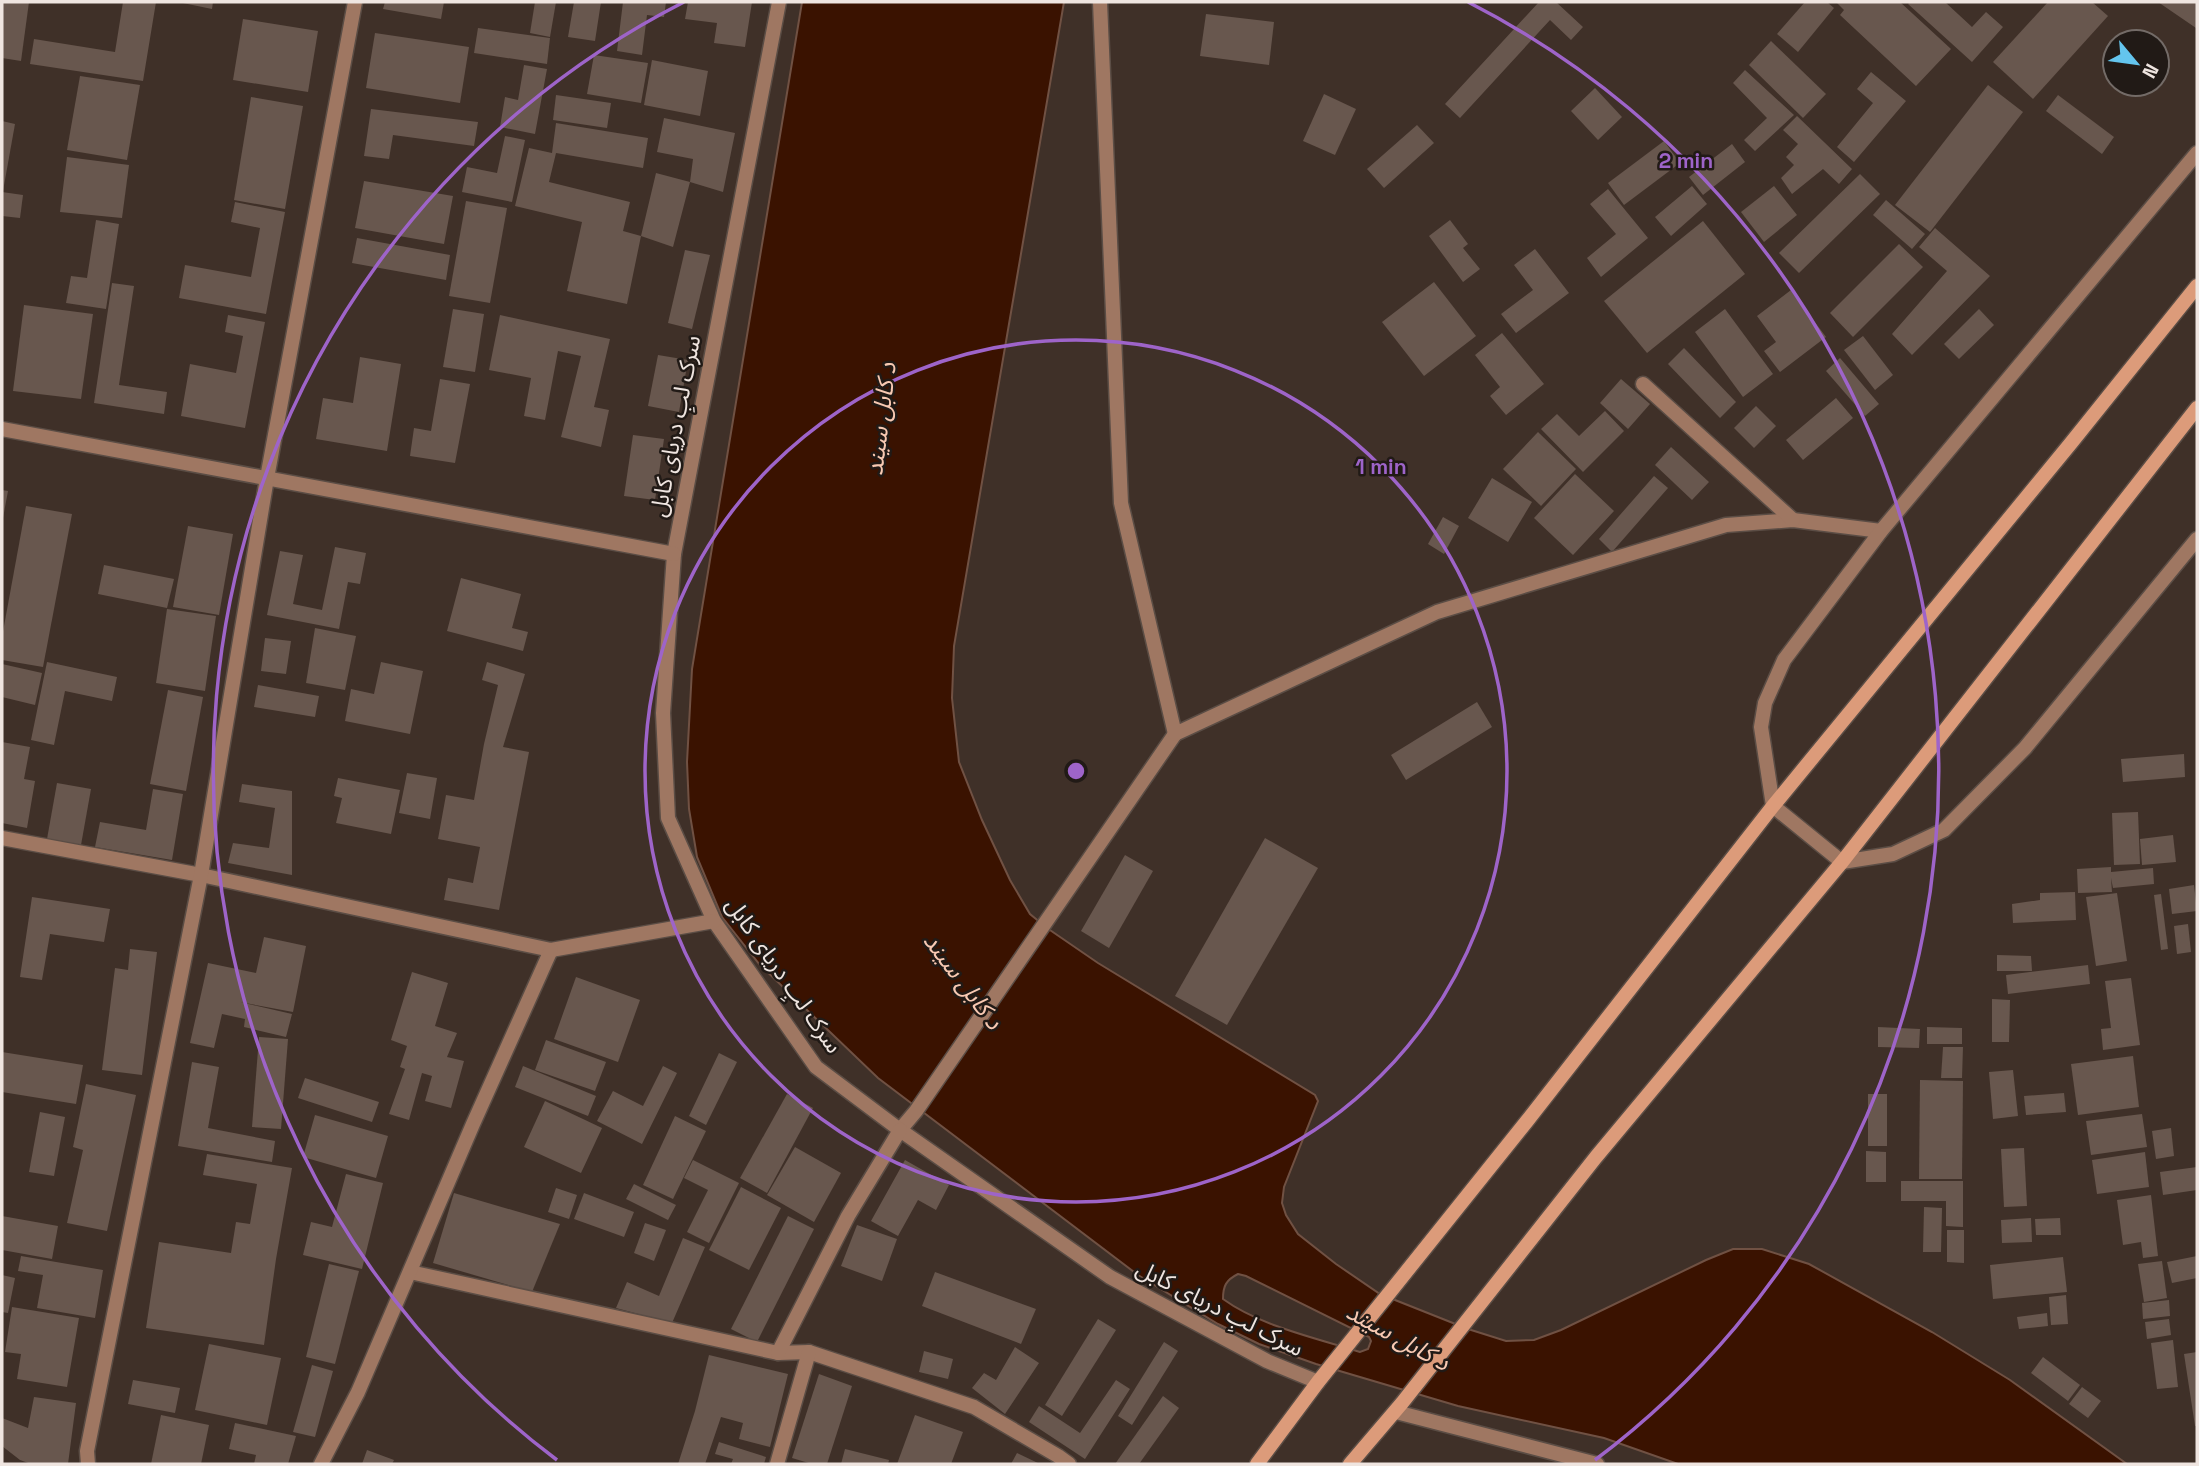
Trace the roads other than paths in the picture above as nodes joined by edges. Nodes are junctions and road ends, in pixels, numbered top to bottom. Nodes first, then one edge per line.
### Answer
1 (355, 2) edge
2 (779, 2) edge
3 (1100, 2) edge
4 (2197, 153) edge
5 (2197, 286) edge
6 (1643, 384) dead end
7 (2197, 408) edge
8 (2, 429) edge
9 (267, 478) junction
10 (1793, 520) junction
11 (1881, 531) junction
12 (2197, 539) edge
13 (674, 554) junction
14 (1175, 734) junction
15 (1773, 806) junction
16 (2, 838) edge
17 (1842, 862) junction
18 (201, 876) junction
19 (714, 921) junction
20 (551, 950) junction
21 (900, 1130) junction
22 (410, 1272) junction
23 (809, 1352) junction
24 (778, 1353) junction
25 (1321, 1378) junction
26 (1399, 1407) junction
27 (89, 1464) edge
28 (321, 1464) edge
29 (776, 1464) edge
30 (1069, 1464) edge
31 (1257, 1464) edge
32 (1350, 1464) edge
33 (1597, 1464) edge

1 - 9 street
2 - 13 street, سرک لبِ دریای کابل
3 - 14 street
4 - 11 street
5 - 15 main road
6 - 10 street
7 - 17 main road
8 - 9 street
9 - 13 street
9 - 18 street
10 - 11 street
10 - 14 street
11 - 15 street
12 - 17 street
13 - 19 street, سرک لبِ دریای کابل
14 - 21 street
15 - 17 street
15 - 25 main road
16 - 18 street
17 - 26 main road
18 - 20 street
18 - 27 street
19 - 20 street
19 - 21 street, سرک لبِ دریای کابل
20 - 22 street
21 - 24 street
21 - 25 street, سرک لبِ دریای کابل
22 - 24 street
22 - 28 street
23 - 24 street
23 - 29 street
23 - 30 street
25 - 31 main road
26 - 32 main road
26 - 33 street

